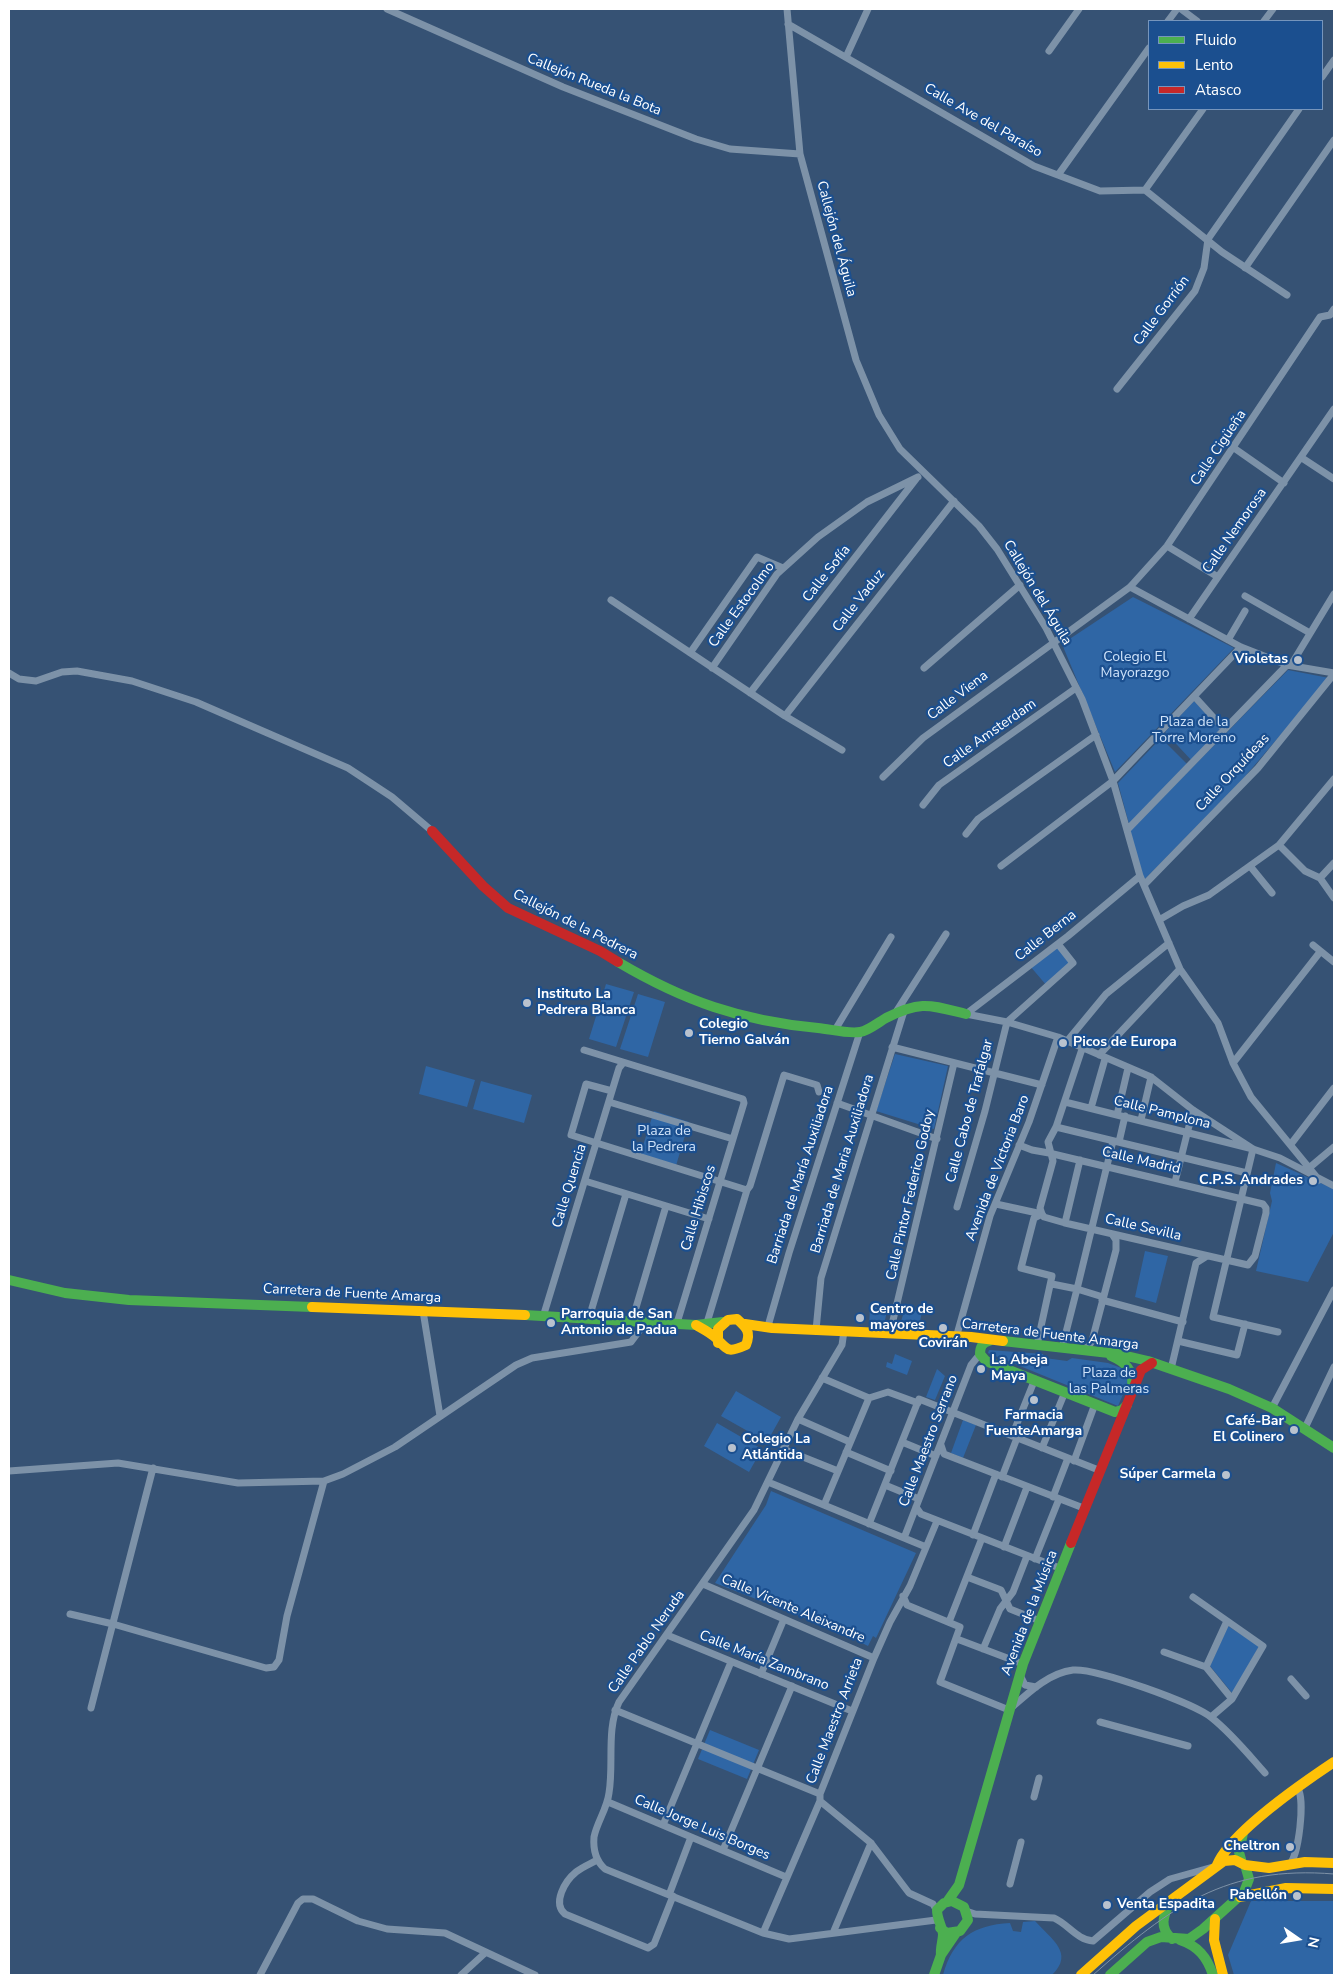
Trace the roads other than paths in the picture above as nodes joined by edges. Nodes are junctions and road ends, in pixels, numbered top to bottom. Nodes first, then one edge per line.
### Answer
1 (387, 9) edge
2 (787, 9) edge
3 (868, 9) edge
4 (1079, 9) edge
5 (1177, 9) edge
6 (1182, 9) edge
7 (1273, 9) edge
8 (1169, 20) edge
9 (1196, 20) edge
10 (1265, 20) edge
11 (788, 24) junction
12 (1148, 49) edge
13 (1049, 51) dead end
14 (846, 56) junction
15 (1334, 60) edge
16 (1323, 76) edge
17 (1202, 110) edge
18 (1298, 110) edge
19 (1334, 140) edge
20 (800, 154) junction
21 (1058, 175) junction
22 (1145, 190) junction
23 (1208, 239) junction
24 (1245, 268) junction
25 (1287, 295) dead end
26 (1334, 309) edge
27 (1117, 389) dead end
28 (1334, 410) edge
29 (1234, 448) junction
30 (1302, 458) junction
31 (921, 474) junction
32 (1334, 480) edge
33 (1284, 483) junction
34 (954, 502) junction
35 (1167, 546) junction
36 (783, 568) junction
37 (1218, 577) junction
38 (1020, 586) junction
39 (1130, 587) junction
40 (1334, 594) edge
41 (1245, 596) dead end
42 (611, 600) dead end
43 (1245, 611) dead end
44 (1189, 619) junction
45 (1310, 633) junction
46 (1228, 640) junction
47 (1053, 641) junction
48 (1241, 647) junction
49 (690, 653) junction
50 (1289, 665) junction
51 (712, 668) junction
52 (924, 668) dead end
53 (9, 674) edge
54 (1334, 674) edge
55 (1076, 688) junction
56 (750, 693) junction
57 (1194, 696) junction
58 (785, 716) junction
59 (1224, 729) junction
60 (1096, 735) junction
61 (842, 750) dead end
62 (883, 777) dead end
63 (1334, 779) edge
64 (1113, 781) junction
65 (923, 805) dead end
66 (432, 830) joint
67 (1127, 830) junction
68 (966, 834) dead end
69 (1279, 845) junction
70 (1334, 864) edge
71 (1001, 866) dead end
72 (1250, 866) junction
73 (1140, 876) junction
74 (1320, 878) junction
75 (1144, 885) junction
76 (1272, 893) dead end
77 (1334, 898) edge
78 (1159, 920) junction
79 (946, 934) dead end
80 (891, 937) dead end
81 (1169, 943) junction
82 (1058, 944) junction
83 (1312, 945) dead end
84 (1320, 952) junction
85 (1334, 962) edge
86 (1180, 969) junction
87 (905, 1008) junction
88 (895, 1014) junction
89 (966, 1014) junction
90 (1007, 1022) junction
91 (834, 1030) junction
92 (860, 1032) junction
93 (1058, 1037) junction
94 (1068, 1040) junction
95 (1083, 1046) junction
96 (892, 1048) junction
97 (584, 1050) dead end
98 (1102, 1057) junction
99 (623, 1063) junction
100 (954, 1063) junction
101 (1233, 1064) junction
102 (1128, 1068) junction
103 (995, 1072) junction
104 (1151, 1077) junction
105 (1042, 1085) junction
106 (1334, 1088) edge
107 (612, 1092) junction
108 (819, 1092) dead end
109 (609, 1102) junction
110 (1064, 1102) junction
111 (837, 1103) junction
112 (1091, 1108) junction
113 (1193, 1110) junction
114 (870, 1114) junction
115 (1121, 1116) junction
116 (1141, 1120) junction
117 (1056, 1127) junction
118 (1188, 1132) junction
119 (733, 1139) junction
120 (938, 1139) junction
121 (596, 1142) junction
122 (1116, 1142) junction
123 (1291, 1144) junction
124 (1019, 1145) junction
125 (1332, 1148) edge
126 (1253, 1150) junction
127 (1049, 1153) junction
128 (1181, 1158) junction
129 (1080, 1160) junction
130 (1107, 1167) junction
131 (1309, 1168) junction
132 (1246, 1173) junction
133 (1319, 1180) junction
134 (585, 1181) junction
135 (720, 1182) junction
136 (1175, 1182) junction
137 (1334, 1186) edge
138 (749, 1188) junction
139 (626, 1194) junction
140 (1242, 1198) junction
141 (996, 1204) junction
142 (666, 1206) junction
143 (957, 1207) dead end
144 (1042, 1214) junction
145 (709, 1219) junction
146 (1065, 1223) junction
147 (1092, 1230) junction
148 (1112, 1234) junction
149 (1208, 1256) junction
150 (1226, 1261) junction
151 (1240, 1264) joint
152 (9, 1280) edge
153 (1052, 1284) junction
154 (1077, 1289) junction
155 (1334, 1290) edge
156 (1103, 1298) junction
157 (423, 1311) junction
158 (543, 1316) junction
159 (589, 1318) junction
160 (632, 1320) junction
161 (646, 1322) junction
162 (724, 1322) junction
163 (1182, 1322) junction
164 (677, 1323) junction
165 (745, 1324) junction
166 (1245, 1324) junction
167 (702, 1326) junction
168 (770, 1327) junction
169 (816, 1330) junction
170 (844, 1331) junction
171 (1278, 1332) dead end
172 (890, 1333) junction
173 (961, 1338) junction
174 (748, 1341) junction
175 (989, 1341) junction
176 (1178, 1341) junction
177 (718, 1343) junction
178 (1037, 1345) junction
179 (1062, 1348) junction
180 (1078, 1350) junction
181 (980, 1352) junction
182 (1109, 1355) junction
183 (1152, 1363) junction
184 (1334, 1367) edge
185 (1170, 1369) junction
186 (822, 1378) junction
187 (1035, 1380) junction
188 (1065, 1392) junction
189 (1132, 1392) junction
190 (869, 1398) junction
191 (918, 1401) junction
192 (1096, 1404) junction
193 (1127, 1406) junction
194 (1272, 1408) junction
195 (952, 1413) junction
196 (440, 1416) junction
197 (798, 1419) junction
198 (1304, 1428) junction
199 (1014, 1437) junction
200 (850, 1442) junction
201 (902, 1442) junction
202 (941, 1444) junction
203 (1334, 1447) edge
204 (1042, 1448) junction
205 (783, 1449) junction
206 (846, 1452) junction
207 (936, 1456) junction
208 (1071, 1460) junction
209 (153, 1468) junction
210 (9, 1471) edge
211 (838, 1471) junction
212 (890, 1471) junction
213 (1101, 1471) junction
214 (999, 1476) junction
215 (324, 1481) junction
216 (768, 1482) junction
217 (885, 1485) junction
218 (1027, 1487) junction
219 (1056, 1498) junction
220 (919, 1499) junction
221 (824, 1505) junction
222 (916, 1507) junction
223 (1086, 1509) junction
224 (937, 1521) junction
225 (869, 1524) junction
226 (973, 1535) junction
227 (904, 1538) junction
228 (982, 1538) junction
229 (926, 1547) junction
230 (1004, 1547) junction
231 (1027, 1556) junction
232 (1035, 1559) junction
233 (1062, 1569) junction
234 (967, 1577) junction
235 (703, 1584) junction
236 (904, 1596) junction
237 (1194, 1597) dead end
238 (1006, 1600) junction
239 (70, 1614) dead end
240 (784, 1618) junction
241 (1040, 1620) junction
242 (1227, 1621) junction
243 (949, 1622) junction
244 (113, 1624) junction
245 (667, 1635) junction
246 (957, 1639) junction
247 (983, 1649) junction
248 (1164, 1652) dead end
249 (874, 1658) junction
250 (731, 1662) junction
251 (1206, 1667) junction
252 (1022, 1669) junction
253 (761, 1674) junction
254 (1291, 1679) dead end
255 (792, 1686) junction
256 (1036, 1687) junction
257 (1306, 1696) dead end
258 (1232, 1699) junction
259 (92, 1708) dead end
260 (615, 1710) junction
261 (1009, 1710) junction
262 (852, 1711) junction
263 (1211, 1717) junction
264 (1100, 1722) dead end
265 (697, 1743) junction
266 (1188, 1746) dead end
267 (1334, 1762) edge
268 (758, 1768) junction
269 (1265, 1773) dead end
270 (1040, 1778) dead end
271 (1298, 1789) junction
272 (820, 1797) junction
273 (1034, 1797) dead end
274 (608, 1802) junction
275 (663, 1826) junction
276 (1243, 1834) junction
277 (692, 1837) junction
278 (871, 1842) junction
279 (1021, 1842) dead end
280 (723, 1850) junction
281 (597, 1860) junction
282 (1334, 1863) edge
283 (1244, 1864) junction
284 (1290, 1865) junction
285 (1216, 1866) junction
286 (786, 1877) junction
287 (1010, 1884) dead end
288 (959, 1885) junction
289 (1334, 1889) edge
290 (671, 1896) junction
291 (1239, 1897) junction
292 (1171, 1899) junction
293 (947, 1902) junction
294 (963, 1907) junction
295 (938, 1919) junction
296 (1214, 1919) junction
297 (763, 1933) junction
298 (833, 1933) junction
299 (956, 1933) junction
300 (1174, 1939) junction
301 (485, 1953) junction
302 (940, 1955) junction
303 (260, 1975) edge
304 (461, 1975) edge
305 (536, 1975) edge
306 (934, 1975) edge
307 (1081, 1975) edge
308 (1110, 1975) edge
309 (1214, 1975) edge
310 (1223, 1975) edge

1 - 20 street, Callejón Rueda la Bota
2 - 11 street, Callejón del Águila
3 - 14 street
4 - 13 street
5 - 8 street
6 - 9 street
7 - 10 street
11 - 14 street, Calle Ave del Paraíso
11 - 20 street, Callejón del Águila
12 - 21 street
14 - 21 street, Calle Ave del Paraíso
15 - 16 street
17 - 22 street
18 - 23 street
19 - 24 street
20 - 31 street, Callejón del Águila
21 - 22 street, Calle Ave del Paraíso
22 - 23 street
23 - 24 street
23 - 27 street, Calle Gorrión
24 - 25 street
26 - 29 street, Calle Cigüeña
28 - 30 street, Calle Nemorosa
29 - 33 street
29 - 35 street, Calle Cigüeña
30 - 32 street
30 - 33 street, Calle Nemorosa
31 - 34 street, Callejón del Águila
31 - 36 street, Calle Estocolmo
31 - 56 street, Calle Sofía
33 - 37 street, Calle Nemorosa
34 - 38 street, Callejón del Águila
34 - 58 street, Calle Vaduz
35 - 37 street
35 - 39 street, Calle Cigüeña
36 - 49 street
36 - 51 street, Calle Estocolmo
37 - 44 street, Calle Nemorosa
38 - 47 street, Callejón del Águila
38 - 52 street
39 - 44 street
39 - 47 street, Calle Viena
40 - 45 street
41 - 45 street
42 - 49 street
43 - 46 street
44 - 46 street
45 - 50 street
46 - 48 street
47 - 55 street, Callejón del Águila
47 - 62 street, Calle Viena
48 - 50 street
48 - 57 street
49 - 51 street
50 - 54 street
50 - 59 street
51 - 56 street
53 - 66 street, Callejón de la Pedrera
54 - 75 street, Calle Orquídeas
55 - 60 street, Callejón del Águila
55 - 65 street, Calle Amsterdam
56 - 58 street
57 - 59 street
57 - 64 street
58 - 61 street
59 - 67 street
60 - 64 street, Callejón del Águila
60 - 68 street
63 - 69 street
64 - 67 street, Callejón del Águila
64 - 71 street
66 - 91 street, Callejón de la Pedrera
67 - 73 street, Callejón del Águila
69 - 72 street
69 - 74 street
70 - 74 street
72 - 76 street
72 - 78 street
73 - 75 street, Callejón del Águila
73 - 82 street, Calle Berna
74 - 77 street
75 - 78 street, Callejón del Águila
78 - 81 street, Callejón del Águila
79 - 88 street
80 - 91 street
81 - 86 street, Callejón del Águila
81 - 94 street
82 - 89 street, Calle Berna
82 - 90 street
83 - 84 street
84 - 85 street
84 - 101 street
86 - 98 street
86 - 101 street, Callejón del Águila
87 - 88 street
87 - 89 street
87 - 96 street, Barriada de Maria Auxiliadora
88 - 92 street
89 - 90 street
90 - 93 street
90 - 103 street, Calle Cabo de Trafalgar
91 - 92 street, Callejón de la Pedrera
92 - 111 street, Barriada de María Auxiliadora
93 - 94 street
93 - 105 street, Avenida de Victoria Baro
94 - 95 street
95 - 98 street
95 - 110 street
96 - 100 street
96 - 114 street, Barriada de Maria Auxiliadora
97 - 99 street
98 - 102 street
98 - 112 street
99 - 107 street, Calle Quencia
99 - 119 street, Calle Hibiscos
100 - 103 street
100 - 120 street, Calle Pintor Federico Godoy
101 - 123 street, Callejón del Águila
102 - 104 street
102 - 115 street
103 - 105 street
103 - 143 street, Calle Cabo de Trafalgar
104 - 113 street
104 - 116 street
105 - 124 street, Avenida de Victoria Baro
106 - 123 street
107 - 109 street, Calle Quencia
107 - 121 street
108 - 138 street
109 - 119 street
109 - 121 street, Calle Quencia
110 - 112 street, Calle Pamplona
110 - 117 street
111 - 114 street
111 - 168 street, Barriada de María Auxiliadora
112 - 115 street, Calle Pamplona
113 - 118 street
113 - 126 street
114 - 120 street
114 - 169 street, Barriada de Maria Auxiliadora
115 - 116 street, Calle Pamplona
115 - 122 street
116 - 118 street, Calle Pamplona
117 - 122 street
117 - 127 street
118 - 126 street, Calle Pamplona
118 - 128 street
119 - 135 street, Calle Hibiscos
120 - 172 street, Calle Pintor Federico Godoy
121 - 134 street, Calle Quencia
121 - 135 street
122 - 128 street
122 - 130 street
123 - 131 street, Callejón del Águila
124 - 127 street, Calle Madrid
124 - 141 street, Avenida de Victoria Baro
125 - 131 street
126 - 132 street
126 - 133 street, Calle Pamplona
127 - 129 street, Calle Madrid
127 - 144 street
128 - 132 street
128 - 136 street
129 - 130 street, Calle Madrid
129 - 146 street
130 - 136 street, Calle Madrid
130 - 147 street
131 - 133 street, Callejón del Águila
132 - 140 street
133 - 137 street, Calle Pamplona
134 - 139 street
134 - 158 street, Calle Quencia
135 - 138 street
135 - 145 street, Calle Hibiscos
136 - 140 street, Calle Madrid
138 - 167 street
139 - 142 street
139 - 159 street
140 - 150 street
140 - 151 street, Calle Madrid
141 - 144 street, Calle Sevilla
141 - 173 street, Avenida de Victoria Baro
142 - 145 street
142 - 160 street
144 - 146 street, Calle Sevilla
144 - 153 street
145 - 164 street, Calle Hibiscos
146 - 147 street, Calle Sevilla
147 - 148 street, Calle Sevilla
147 - 154 street
148 - 149 street, Calle Sevilla
148 - 156 street
149 - 150 street, Calle Sevilla
149 - 163 street
150 - 151 street, Calle Sevilla
150 - 166 street
152 - 157 street, Carretera de Fuente Amarga
153 - 154 street
153 - 178 street
154 - 156 street
154 - 179 street
155 - 194 street
156 - 163 street
156 - 180 street
157 - 158 street, Carretera de Fuente Amarga
157 - 196 street
158 - 159 street, Carretera de Fuente Amarga
159 - 160 street, Carretera de Fuente Amarga
160 - 161 street, Carretera de Fuente Amarga
161 - 164 street, Carretera de Fuente Amarga
161 - 196 street
162 - 165 street
162 - 167 street, Carretera de Fuente Amarga
162 - 177 street
163 - 176 street
164 - 167 street, Carretera de Fuente Amarga
165 - 168 street, Carretera de Fuente Amarga
165 - 174 street
166 - 171 street
166 - 176 street
167 - 177 street
168 - 169 street, Carretera de Fuente Amarga
168 - 174 street, Carretera de Fuente Amarga
169 - 170 street, Carretera de Fuente Amarga
170 - 172 street, Carretera de Fuente Amarga
170 - 186 street, Calle Pablo Neruda
172 - 173 street, Carretera de Fuente Amarga
173 - 175 street, Carretera de Fuente Amarga
173 - 181 street
174 - 177 street
175 - 178 street, Carretera de Fuente Amarga
175 - 181 street
176 - 185 street
178 - 179 street, Carretera de Fuente Amarga
179 - 180 street, Carretera de Fuente Amarga
180 - 182 street, Carretera de Fuente Amarga
181 - 187 street
181 - 195 street, Calle Maestro Serrano
182 - 183 street, Carretera de Fuente Amarga
182 - 189 street
183 - 185 street, Carretera de Fuente Amarga
183 - 189 street, Avenida de la Música
184 - 198 street
185 - 194 street, Carretera de Fuente Amarga
186 - 190 street
186 - 197 street, Calle Pablo Neruda
187 - 188 street
187 - 199 street
188 - 192 street
188 - 204 street
189 - 193 street, Avenida de la Música
190 - 191 street
190 - 200 street
191 - 195 street
191 - 201 street
192 - 193 street
192 - 208 street
193 - 213 street, Avenida de la Música
194 - 198 street, Carretera de Fuente Amarga
195 - 199 street
195 - 202 street, Calle Maestro Serrano
196 - 215 street
197 - 200 street
197 - 205 street, Calle Pablo Neruda
198 - 203 street, Carretera de Fuente Amarga
199 - 204 street
199 - 214 street
200 - 206 street
201 - 207 street
201 - 212 street
202 - 207 street, Calle Maestro Serrano
202 - 214 street
204 - 208 street
205 - 211 street
205 - 216 street, Calle Pablo Neruda
206 - 211 street
206 - 212 street
207 - 220 street, Calle Maestro Serrano
208 - 213 street
208 - 219 street
209 - 210 street
209 - 215 street
209 - 244 street
211 - 221 street
212 - 217 street
213 - 223 street, Avenida de la Música
214 - 218 street
214 - 226 street
215 - 244 street
216 - 221 street
216 - 235 street, Calle Pablo Neruda
217 - 220 street
217 - 225 street
218 - 219 street
218 - 230 street
219 - 223 street
219 - 232 street
220 - 222 street, Calle Maestro Serrano
221 - 225 street
222 - 224 street
222 - 227 street, Calle Maestro Serrano
223 - 233 street, Avenida de la Música
224 - 226 street
224 - 229 street, Calle Maestro Arrieta
225 - 227 street
226 - 228 street
227 - 229 street
228 - 230 street
228 - 234 street
229 - 236 street, Calle Maestro Arrieta
230 - 231 street
231 - 232 street
231 - 238 street
232 - 233 street
233 - 241 street, Avenida de la Música
234 - 238 street
234 - 243 street
235 - 240 street, Calle Vicente Aleixandre
235 - 245 street, Calle Pablo Neruda
236 - 243 street
236 - 249 street, Calle Maestro Arrieta
237 - 242 street
238 - 241 street
238 - 247 street
239 - 244 street
240 - 249 street, Calle Vicente Aleixandre
240 - 253 street
241 - 252 street, Avenida de la Música
242 - 251 street
242 - 258 street
243 - 246 street
244 - 259 street
245 - 250 street, Calle María Zambrano
245 - 260 street, Calle Pablo Neruda
246 - 247 street
246 - 261 street
247 - 252 street
248 - 251 street
249 - 262 street, Calle Maestro Arrieta
250 - 253 street, Calle María Zambrano
250 - 265 street
251 - 258 street
252 - 256 street
252 - 261 street, Avenida de la Música
253 - 255 street, Calle María Zambrano
254 - 257 street
255 - 262 street, Calle María Zambrano
255 - 268 street
256 - 261 street
256 - 263 street
258 - 263 street
260 - 265 street
260 - 274 street, Calle Pablo Neruda
261 - 288 street, Avenida de la Música
262 - 272 street, Calle Maestro Arrieta
263 - 269 street
264 - 266 street
265 - 268 street
265 - 275 street
267 - 271 street
268 - 272 street
268 - 280 street
270 - 273 street
271 - 276 street
271 - 284 street
272 - 278 street
272 - 286 street, Calle Maestro Arrieta
274 - 275 street, Calle Jorge Luis Borges
274 - 281 street, Calle Pablo Neruda
275 - 277 street, Calle Jorge Luis Borges
276 - 283 street
276 - 285 street
277 - 280 street, Calle Jorge Luis Borges
277 - 290 street
278 - 295 street
278 - 298 street
279 - 287 street
280 - 286 street, Calle Jorge Luis Borges
281 - 290 street
281 - 290 street
282 - 284 street
283 - 284 street
283 - 285 street
283 - 291 street
285 - 292 street
285 - 294 street
286 - 297 street, Calle Maestro Arrieta
288 - 293 street, Avenida de la Música
288 - 294 street, Avenida de la Música
289 - 291 street
290 - 297 street
291 - 296 street
292 - 300 street
292 - 307 street
293 - 294 street
293 - 295 street
294 - 299 street
295 - 298 street
295 - 299 street
295 - 302 street
296 - 300 street
296 - 310 street
297 - 298 street
299 - 302 street
300 - 308 street
300 - 309 street
301 - 303 street
301 - 304 street
301 - 305 street
302 - 306 street

